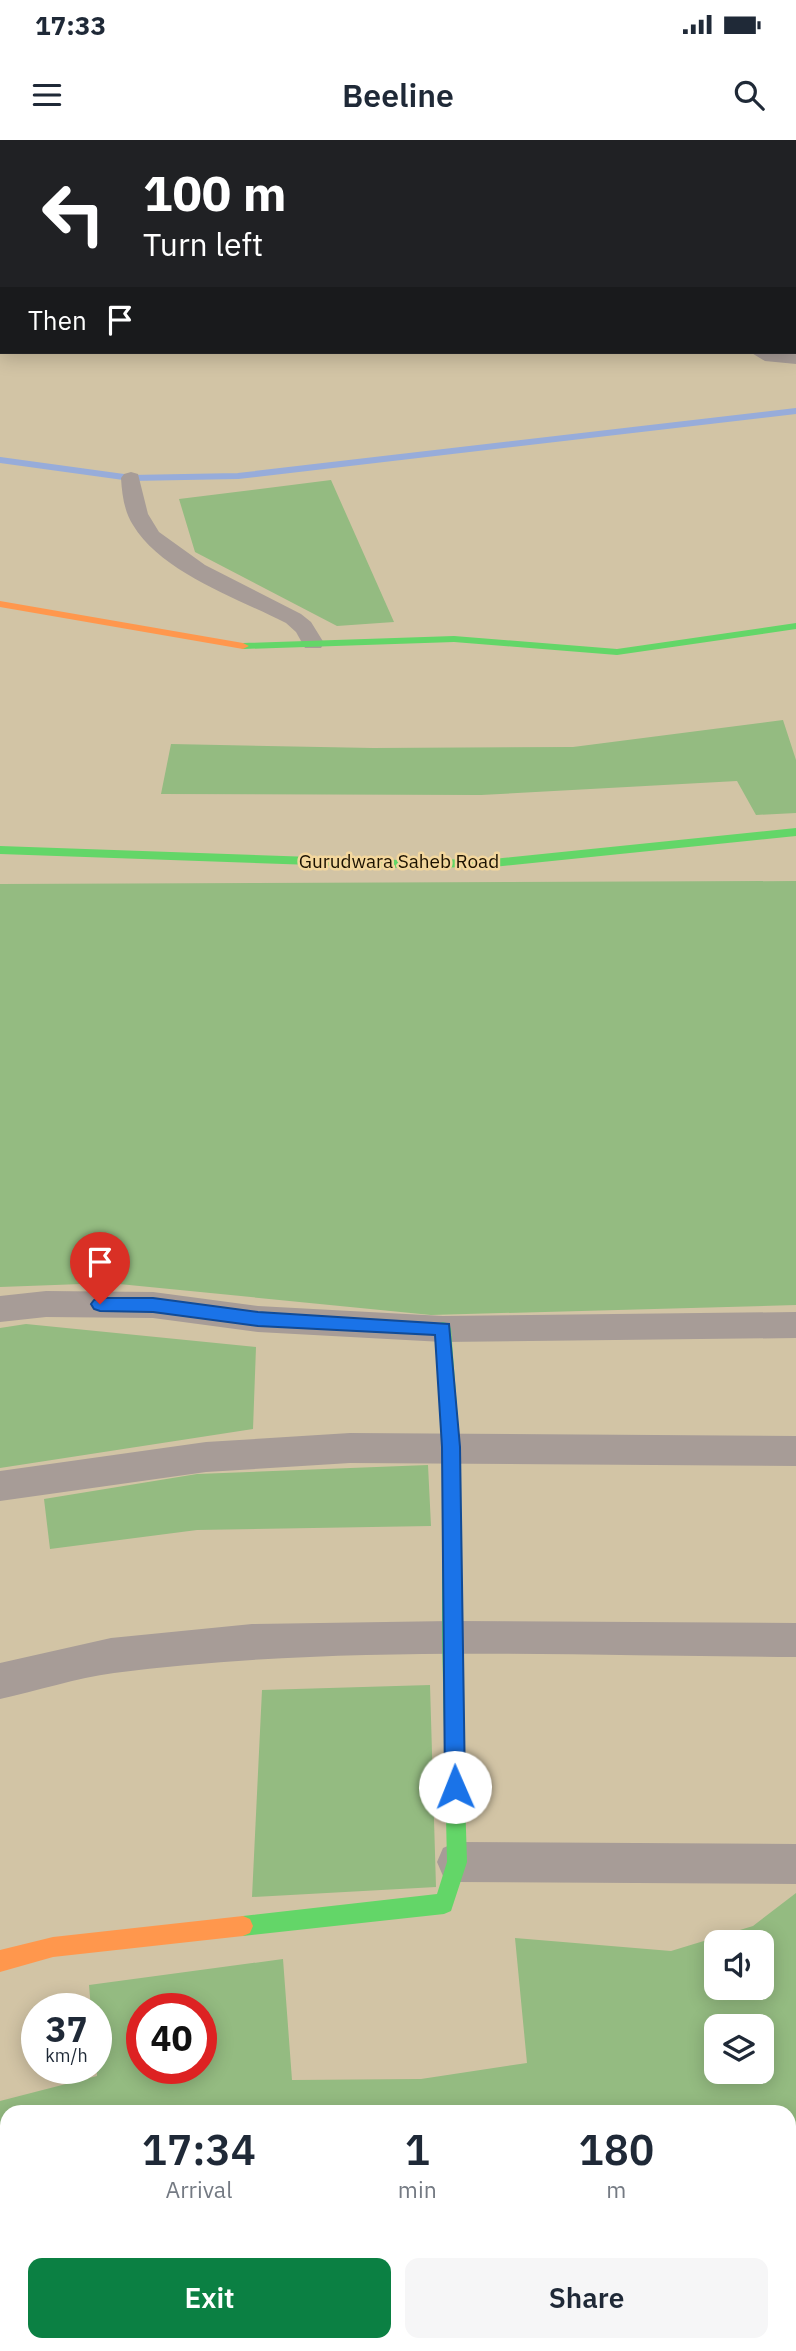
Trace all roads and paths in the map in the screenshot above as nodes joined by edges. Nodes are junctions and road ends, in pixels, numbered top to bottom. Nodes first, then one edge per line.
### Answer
1 (0, 216) edge
2 (0, 226) edge
3 (764, 354) edge
4 (796, 359) edge
5 (131, 478) dead end
6 (0, 604) edge
7 (796, 626) edge
8 (313, 643) junction
9 (796, 832) edge
10 (0, 850) edge
11 (0, 1309) edge
12 (796, 1325) edge
13 (443, 1329) junction
14 (451, 1447) junction
15 (796, 1451) edge
16 (0, 1486) edge
17 (451, 1638) junction
18 (796, 1640) edge
19 (0, 1681) edge
20 (457, 1862) junction
21 (796, 1864) edge
22 (0, 1961) edge

1 - 2 street
3 - 4 street
5 - 8 street
6 - 8 street
7 - 8 street
9 - 10 street, Gurudwara Saheb Road
11 - 13 street
12 - 13 street
13 - 14 street
14 - 15 street
14 - 16 street
14 - 17 street
17 - 18 street
17 - 19 street
17 - 20 street
20 - 21 street
20 - 22 street

